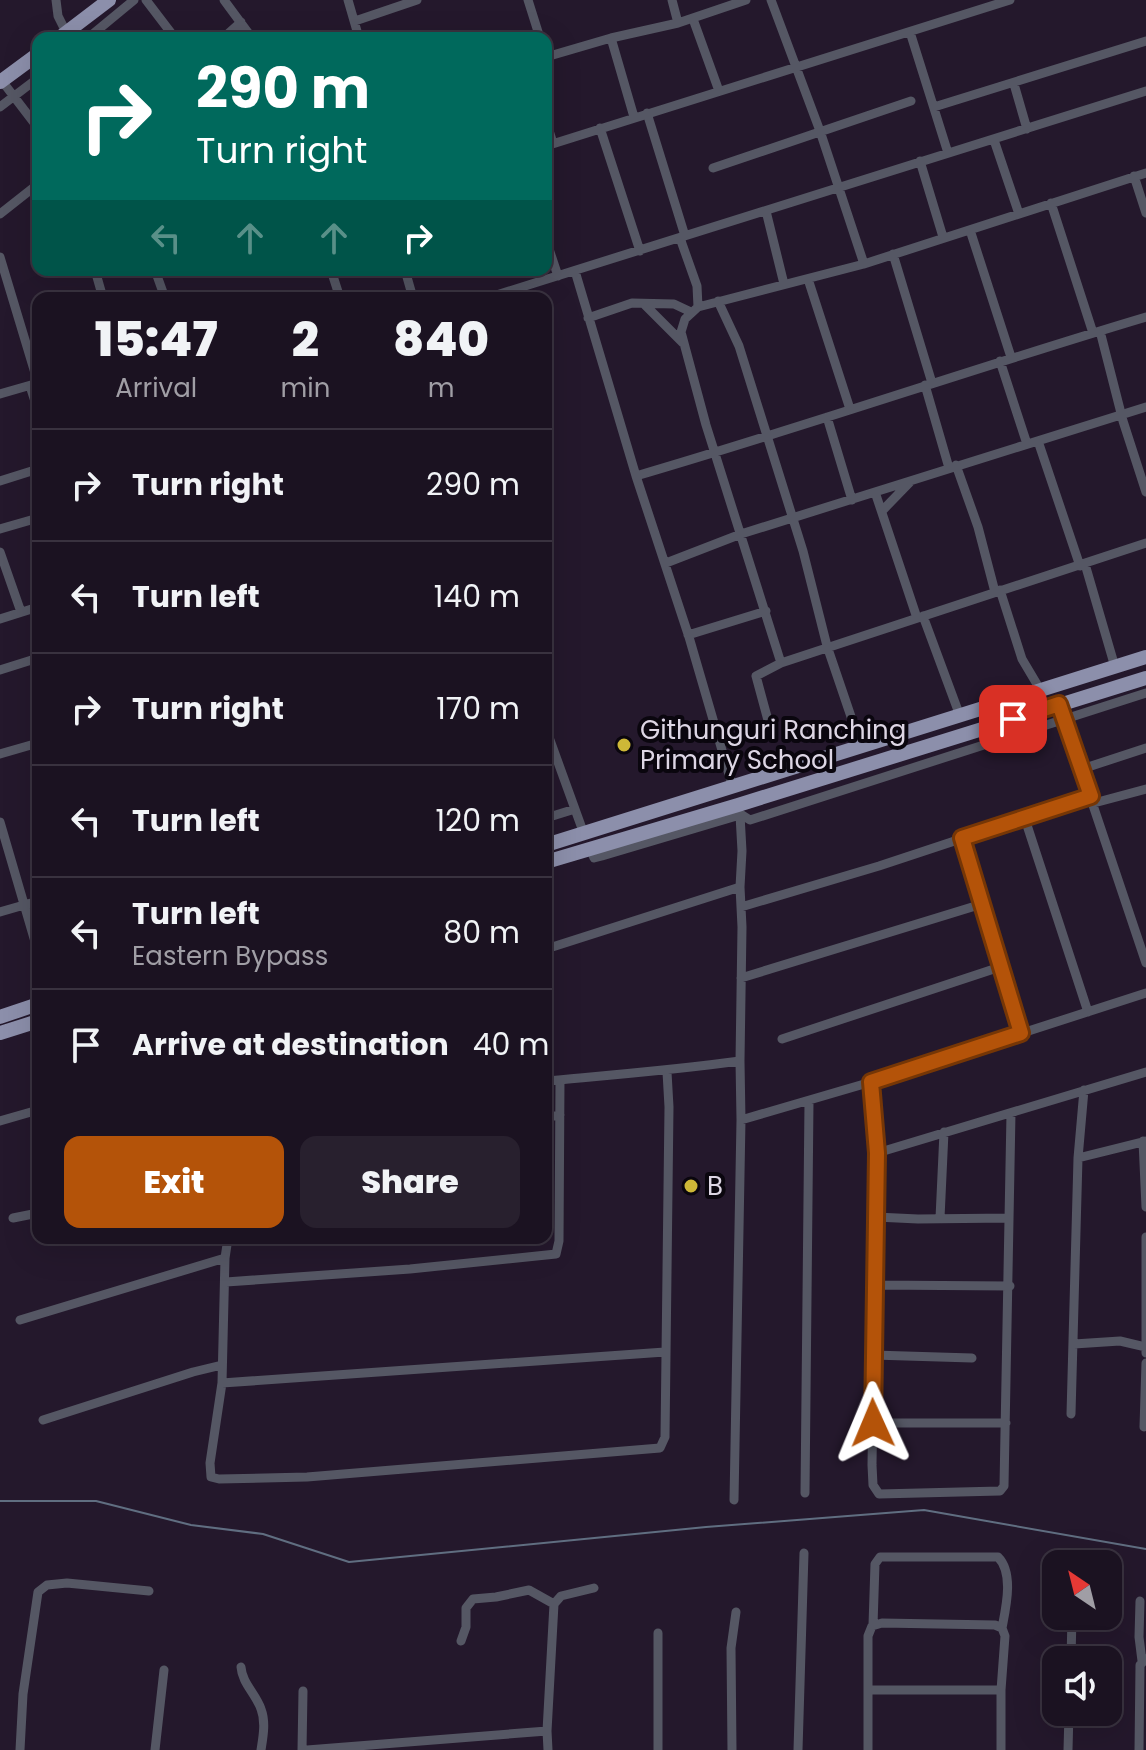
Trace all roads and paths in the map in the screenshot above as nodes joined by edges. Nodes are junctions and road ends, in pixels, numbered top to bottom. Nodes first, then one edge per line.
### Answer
1 (56, 0) edge
2 (109, 0) edge
3 (134, 0) edge
4 (146, 0) edge
5 (224, 0) edge
6 (348, 0) edge
7 (417, 0) edge
8 (540, 0) edge
9 (672, 0) edge
10 (746, 0) edge
11 (771, 0) edge
12 (1010, 0) edge
13 (529, 2) edge
14 (693, 19) junction
15 (355, 21) junction
16 (241, 22) junction
17 (678, 23) junction
18 (64, 32) edge
19 (70, 32) edge
20 (95, 32) edge
21 (170, 32) edge
22 (230, 32) edge
23 (248, 32) edge
24 (358, 32) edge
25 (538, 32) edge
26 (910, 32) junction
27 (611, 38) junction
28 (1146, 41) edge
29 (552, 55) edge
30 (32, 58) edge
31 (796, 67) junction
32 (1, 81) edge
33 (32, 83) edge
34 (1014, 84) junction
35 (719, 91) junction
36 (1146, 91) edge
37 (16, 96) junction
38 (911, 101) dead end
39 (0, 107) edge
40 (934, 107) junction
41 (647, 113) junction
42 (634, 117) junction
43 (32, 119) edge
44 (600, 128) junction
45 (1027, 129) junction
46 (820, 131) junction
47 (994, 140) junction
48 (552, 143) edge
49 (948, 153) junction
50 (920, 161) junction
51 (713, 168) dead end
52 (1146, 173) edge
53 (1134, 176) junction
54 (839, 187) junction
55 (32, 189) edge
56 (1051, 203) junction
57 (766, 211) junction
58 (1146, 213) edge
59 (0, 214) edge
60 (1019, 214) junction
61 (970, 230) junction
62 (683, 237) junction
63 (943, 237) junction
64 (640, 251) junction
65 (893, 254) junction
66 (0, 257) edge
67 (552, 258) edge
68 (864, 264) junction
69 (575, 271) junction
70 (558, 276) junction
71 (808, 279) junction
72 (784, 284) junction
73 (506, 292) edge
74 (718, 301) junction
75 (644, 304) junction
76 (695, 309) junction
77 (1146, 317) edge
78 (588, 318) junction
79 (1096, 332) junction
80 (683, 343) junction
81 (1011, 357) junction
82 (1000, 361) junction
83 (32, 363) edge
84 (928, 384) junction
85 (30, 386) joint
86 (32, 392) edge
87 (0, 394) edge
88 (1146, 407) edge
89 (850, 409) junction
90 (1122, 415) junction
91 (827, 417) junction
92 (766, 437) junction
93 (1032, 442) junction
94 (714, 452) junction
95 (952, 466) junction
96 (32, 471) edge
97 (636, 476) junction
98 (911, 480) junction
99 (0, 481) edge
100 (875, 492) junction
101 (1146, 492) edge
102 (852, 500) junction
103 (882, 511) junction
104 (793, 518) junction
105 (32, 520) edge
106 (0, 529) edge
107 (741, 534) junction
108 (1146, 543) edge
109 (0, 552) edge
110 (666, 563) junction
111 (1082, 565) junction
112 (998, 591) junction
113 (32, 609) edge
114 (766, 611) junction
115 (21, 612) junction
116 (920, 617) junction
117 (0, 619) edge
118 (688, 635) junction
119 (827, 646) junction
120 (1146, 657) edge
121 (32, 660) edge
122 (781, 663) junction
123 (1115, 667) junction
124 (0, 670) edge
125 (1146, 678) edge
126 (1041, 691) junction
127 (1146, 693) edge
128 (1062, 712) junction
129 (960, 716) junction
130 (772, 735) dead end
131 (32, 745) edge
132 (552, 746) edge
133 (861, 746) junction
134 (1146, 748) edge
135 (0, 754) edge
136 (1082, 769) junction
137 (848, 770) junction
138 (852, 786) junction
139 (733, 788) junction
140 (1146, 789) edge
141 (1092, 800) junction
142 (682, 803) junction
143 (575, 809) junction
144 (739, 810) junction
145 (552, 816) edge
146 (1025, 819) junction
147 (687, 820) junction
148 (0, 822) edge
149 (962, 838) junction
150 (587, 841) junction
151 (552, 844) edge
152 (552, 859) edge
153 (740, 887) junction
154 (32, 903) edge
155 (982, 904) junction
156 (25, 905) junction
157 (741, 907) junction
158 (0, 912) edge
159 (32, 930) edge
160 (552, 947) edge
161 (1146, 963) edge
162 (1000, 967) junction
163 (741, 978) junction
164 (1145, 996) edge
165 (32, 1006) edge
166 (1088, 1012) junction
167 (0, 1017) edge
168 (32, 1023) edge
169 (0, 1033) edge
170 (1021, 1033) junction
171 (782, 1039) dead end
172 (740, 1061) junction
173 (667, 1072) junction
174 (1146, 1072) edge
175 (560, 1080) junction
176 (552, 1081) edge
177 (871, 1082) junction
178 (1084, 1090) junction
179 (809, 1102) junction
180 (32, 1112) edge
181 (1011, 1113) junction
182 (560, 1115) junction
183 (552, 1116) edge
184 (741, 1120) junction
185 (0, 1121) edge
186 (944, 1132) junction
187 (1145, 1141) edge
188 (877, 1153) junction
189 (1078, 1158) junction
190 (1146, 1207) edge
191 (32, 1214) edge
192 (876, 1217) junction
193 (13, 1218) dead end
194 (940, 1218) junction
195 (1009, 1218) junction
196 (1146, 1237) edge
197 (227, 1244) edge
198 (225, 1258) junction
199 (1146, 1281) edge
200 (226, 1282) junction
201 (874, 1285) junction
202 (1010, 1286) junction
203 (20, 1320) dead end
204 (1074, 1344) junction
205 (1146, 1349) edge
206 (665, 1352) junction
207 (873, 1355) junction
208 (972, 1358) dead end
209 (1146, 1363) edge
210 (222, 1365) junction
211 (222, 1383) junction
212 (1071, 1414) dead end
213 (43, 1420) dead end
214 (873, 1423) junction
215 (1006, 1423) junction
216 (1144, 1427) edge
217 (805, 1493) dead end
218 (734, 1500) dead end
219 (804, 1553) dead end
220 (594, 1588) dead end
221 (149, 1591) dead end
222 (1140, 1601) dead end
223 (554, 1604) junction
224 (736, 1612) dead end
225 (873, 1625) junction
226 (1002, 1628) junction
227 (658, 1633) dead end
228 (461, 1641) dead end
229 (1144, 1660) edge
230 (241, 1667) dead end
231 (164, 1670) dead end
232 (869, 1690) junction
233 (1001, 1690) junction
234 (303, 1691) dead end
235 (1069, 1726) edge
236 (547, 1731) junction
237 (1142, 1734) edge
238 (20, 1750) edge
239 (155, 1750) edge
240 (261, 1750) edge
241 (305, 1750) edge
242 (548, 1750) edge
243 (658, 1750) edge
244 (732, 1750) edge
245 (798, 1750) edge
246 (868, 1750) edge
247 (1001, 1750) edge
248 (1068, 1750) edge
249 (1139, 1750) edge

1 - 18 street
2 - 19 main road
3 - 20 street
4 - 21 street
5 - 16 street
6 - 15 street
7 - 15 street
8 - 13 street
9 - 17 street
10 - 14 street
11 - 31 street
12 - 26 street
13 - 25 street
14 - 17 street
14 - 35 street
15 - 24 street
16 - 22 street
16 - 23 street
17 - 27 street
26 - 31 street
26 - 40 street
27 - 29 street
27 - 42 street
28 - 34 street
30 - 32 main road
31 - 35 street
31 - 46 street
32 - 37 street
33 - 37 street
34 - 40 street
34 - 45 street
35 - 41 street
36 - 45 street
37 - 39 street
37 - 43 street
38 - 46 street
40 - 49 street
41 - 42 street
41 - 62 street
42 - 44 street
44 - 48 street
44 - 64 street
45 - 47 street
46 - 51 street
46 - 54 street
47 - 49 street
47 - 60 street
49 - 50 street
50 - 54 street
50 - 63 street
52 - 53 street
53 - 56 street
53 - 58 street
54 - 57 street
54 - 68 street
55 - 59 street
56 - 60 street
56 - 79 street
57 - 62 street
57 - 72 street
60 - 61 street
61 - 63 street
61 - 81 street
62 - 64 street
62 - 76 street
63 - 65 street
64 - 69 street
65 - 68 street
65 - 84 street
66 - 83 street
67 - 70 street
68 - 71 street
69 - 70 street
69 - 78 street
70 - 73 street
71 - 72 street
71 - 89 street
72 - 74 street
74 - 76 street
74 - 92 street
75 - 76 street
75 - 78 street
75 - 80 street
76 - 80 street
77 - 79 street
78 - 97 street
79 - 81 street
79 - 90 street
80 - 94 street
81 - 82 street
82 - 84 street
82 - 93 street
84 - 89 street
84 - 95 street
85 - 86 street
85 - 87 street
88 - 90 street
89 - 91 street
90 - 93 street
90 - 101 street
91 - 92 street
91 - 102 street
92 - 94 street
92 - 104 street
93 - 95 street
93 - 111 street
94 - 97 street
94 - 107 street
95 - 98 street
95 - 112 street
96 - 99 street
97 - 110 street
98 - 100 street
98 - 103 street
100 - 102 street
100 - 103 street
102 - 104 street
103 - 116 street
104 - 107 street
104 - 119 street
105 - 106 street
107 - 110 street
107 - 114 street
108 - 111 street
109 - 115 street
110 - 118 street
111 - 112 street
111 - 123 street
112 - 116 street
112 - 126 street
113 - 115 street
114 - 118 street
114 - 122 street
115 - 117 street
116 - 119 street
116 - 129 street
118 - 139 street
119 - 122 street
119 - 133 street
120 - 123 main road
121 - 124 street
122 - 130 street
123 - 126 main road
125 - 128 main road
126 - 129 main road
127 - 128 street
128 - 136 street
128 - 137 main road
128 - 138 street
129 - 133 main road
131 - 135 street
132 - 143 street
133 - 139 main road
134 - 136 street
136 - 141 street
137 - 138 street
137 - 144 main road
138 - 144 street
139 - 142 main road
140 - 141 street
141 - 146 street
141 - 161 street
142 - 147 main road
142 - 150 main road
143 - 145 street
143 - 150 street
144 - 147 main road
144 - 150 street
144 - 153 street
146 - 149 street
146 - 166 street
147 - 150 main road
148 - 156 street
149 - 155 street
149 - 157 street
150 - 151 main road
150 - 152 main road
153 - 157 street
153 - 160 street
154 - 156 street
155 - 162 street
155 - 163 street
156 - 158 street
156 - 159 street
157 - 163 street
162 - 170 street
162 - 171 street
163 - 172 street
164 - 166 street
165 - 167 main road
166 - 170 street
168 - 169 main road
170 - 177 street
172 - 173 street
172 - 184 street
173 - 175 street
173 - 206 street
174 - 178 street
175 - 176 street
175 - 182 street
177 - 179 street
177 - 188 street
178 - 181 street
178 - 189 street
179 - 184 street
179 - 217 street
180 - 185 street
181 - 186 street
181 - 195 street
182 - 183 street
182 - 200 street
184 - 218 street
186 - 188 street
186 - 194 street
187 - 189 street
187 - 190 street
188 - 192 street
189 - 204 street
191 - 193 street
192 - 194 street
192 - 201 street
194 - 195 street
195 - 202 street
196 - 199 street
197 - 198 street
198 - 200 street
198 - 203 street
199 - 205 street
200 - 210 street
201 - 202 street
201 - 207 street
202 - 215 street
204 - 205 street
204 - 212 street
206 - 211 street
206 - 211 street
207 - 208 street
207 - 214 street
209 - 216 street
210 - 211 street
210 - 213 street
214 - 215 street
214 - 215 street
219 - 245 street
220 - 223 street
221 - 238 street
222 - 229 street
223 - 228 street
223 - 236 street
224 - 244 street
225 - 226 street
225 - 226 street
225 - 232 street
226 - 233 street
227 - 243 street
229 - 237 street
230 - 240 street
231 - 239 street
232 - 233 street
232 - 246 street
233 - 247 street
234 - 241 street
235 - 248 street
236 - 241 street
236 - 242 street
237 - 249 street

